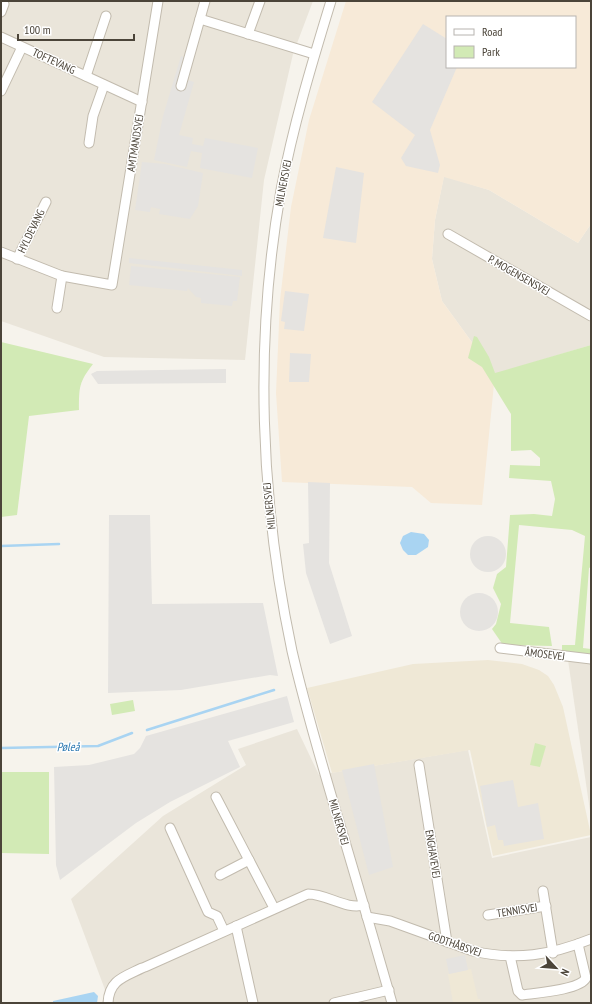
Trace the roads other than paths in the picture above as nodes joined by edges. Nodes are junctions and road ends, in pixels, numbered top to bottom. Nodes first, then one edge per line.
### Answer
1 (158, 1) edge
2 (205, 1) edge
3 (260, 1) edge
4 (331, 1) edge
5 (106, 16) dead end
6 (200, 19) junction
7 (248, 34) junction
8 (1, 37) edge
9 (22, 47) junction
10 (314, 54) junction
11 (86, 76) junction
12 (104, 85) junction
13 (181, 86) dead end
14 (1, 91) edge
15 (142, 102) junction
16 (89, 142) dead end
17 (46, 202) dead end
18 (448, 234) dead end
19 (1, 252) edge
20 (17, 260) junction
21 (62, 276) junction
22 (112, 285) joint
23 (57, 308) dead end
24 (591, 316) edge
25 (500, 648) dead end
26 (591, 658) edge
27 (419, 765) dead end
28 (216, 797) dead end
29 (170, 828) dead end
30 (249, 860) junction
31 (220, 875) dead end
32 (543, 891) dead end
33 (364, 905) junction
34 (546, 906) junction
35 (274, 908) junction
36 (488, 915) dead end
37 (367, 917) junction
38 (236, 926) junction
39 (224, 931) junction
40 (591, 939) edge
41 (447, 942) junction
42 (578, 944) junction
43 (553, 953) junction
44 (510, 956) junction
45 (389, 990) junction
46 (108, 1003) edge
47 (253, 1003) edge
48 (334, 1003) edge
49 (392, 1003) edge

1 - 15 street, AMTMANDSVEJ
2 - 6 street
3 - 7 street
4 - 10 street, MILNERSVEJ
5 - 11 street, TOFTEVANG
6 - 7 street
6 - 13 street
7 - 10 street
8 - 9 street, TOFTEVANG
9 - 11 street, TOFTEVANG
9 - 14 street, TOFTEVANG
10 - 33 street, MILNERSVEJ
11 - 12 street, TOFTEVANG
12 - 15 street, TOFTEVANG
12 - 16 street
15 - 22 street, AMTMANDSVEJ
17 - 20 street, HYLDEVANG
18 - 24 street, P. MOGENSENSVEJ
19 - 20 street, HYLDEVANG
20 - 21 street, HYLDEVANG
21 - 22 street, HYLDEVANG
21 - 23 street
25 - 26 street, ÅMOSEVEJ
27 - 41 street, ENGHAVEVEJ
28 - 30 street
29 - 39 street
30 - 31 street
30 - 35 street
32 - 34 street, TENNISVEJ
33 - 35 street
33 - 37 street, MILNERSVEJ
34 - 36 street, TENNISVEJ
34 - 43 street, TENNISVEJ
35 - 38 street
37 - 41 street, GODTHÅBSVEJ
37 - 45 street, MILNERSVEJ
38 - 39 street
38 - 47 street
39 - 46 street
40 - 42 street, GODTHÅBSVEJ
41 - 44 street, GODTHÅBSVEJ
42 - 43 street, GODTHÅBSVEJ
42 - 44 street
43 - 44 street, GODTHÅBSVEJ
45 - 48 street
45 - 49 street, MILNERSVEJ

